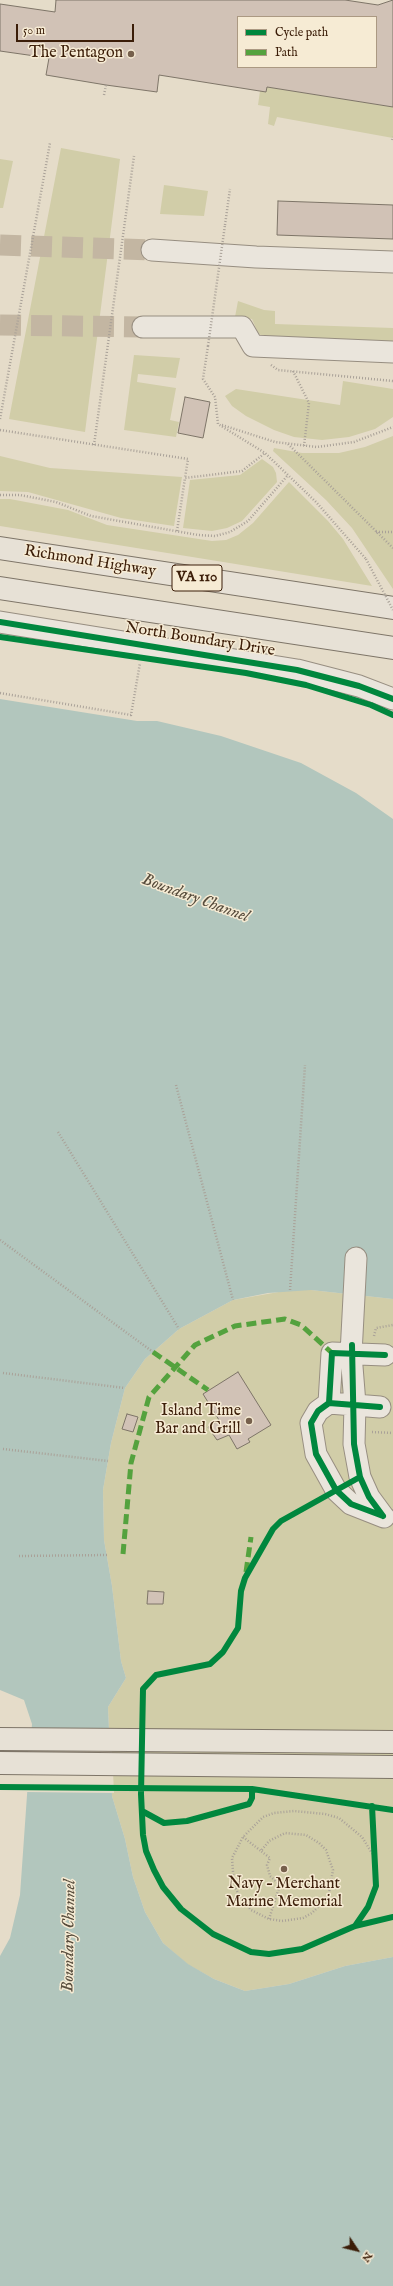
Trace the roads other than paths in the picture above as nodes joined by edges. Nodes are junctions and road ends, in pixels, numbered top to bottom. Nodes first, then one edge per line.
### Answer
1 (152, 250) tunnel mouth
2 (393, 262) edge
3 (143, 327) tunnel mouth
4 (393, 352) edge
5 (0, 548) edge
6 (0, 588) edge
7 (393, 609) edge
8 (0, 622) edge
9 (393, 648) edge
10 (393, 699) edge
11 (356, 1258) dead end
12 (351, 1354) junction
13 (385, 1355) dead end
14 (329, 1403) junction
15 (355, 1404) junction
16 (380, 1407) dead end
17 (388, 1519) edge
18 (0, 1739) edge
19 (393, 1742) edge
20 (0, 1763) edge
21 (393, 1767) edge

1 - 2 street
3 - 4 street
5 - 7 highway, Richmond Highway / VA 110
6 - 9 highway, VA 110
8 - 10 street, North Boundary Drive
11 - 12 street
12 - 13 street
12 - 14 street
12 - 15 street
14 - 15 street
14 - 17 street
15 - 16 street
15 - 17 street
18 - 19 highway
20 - 21 highway

